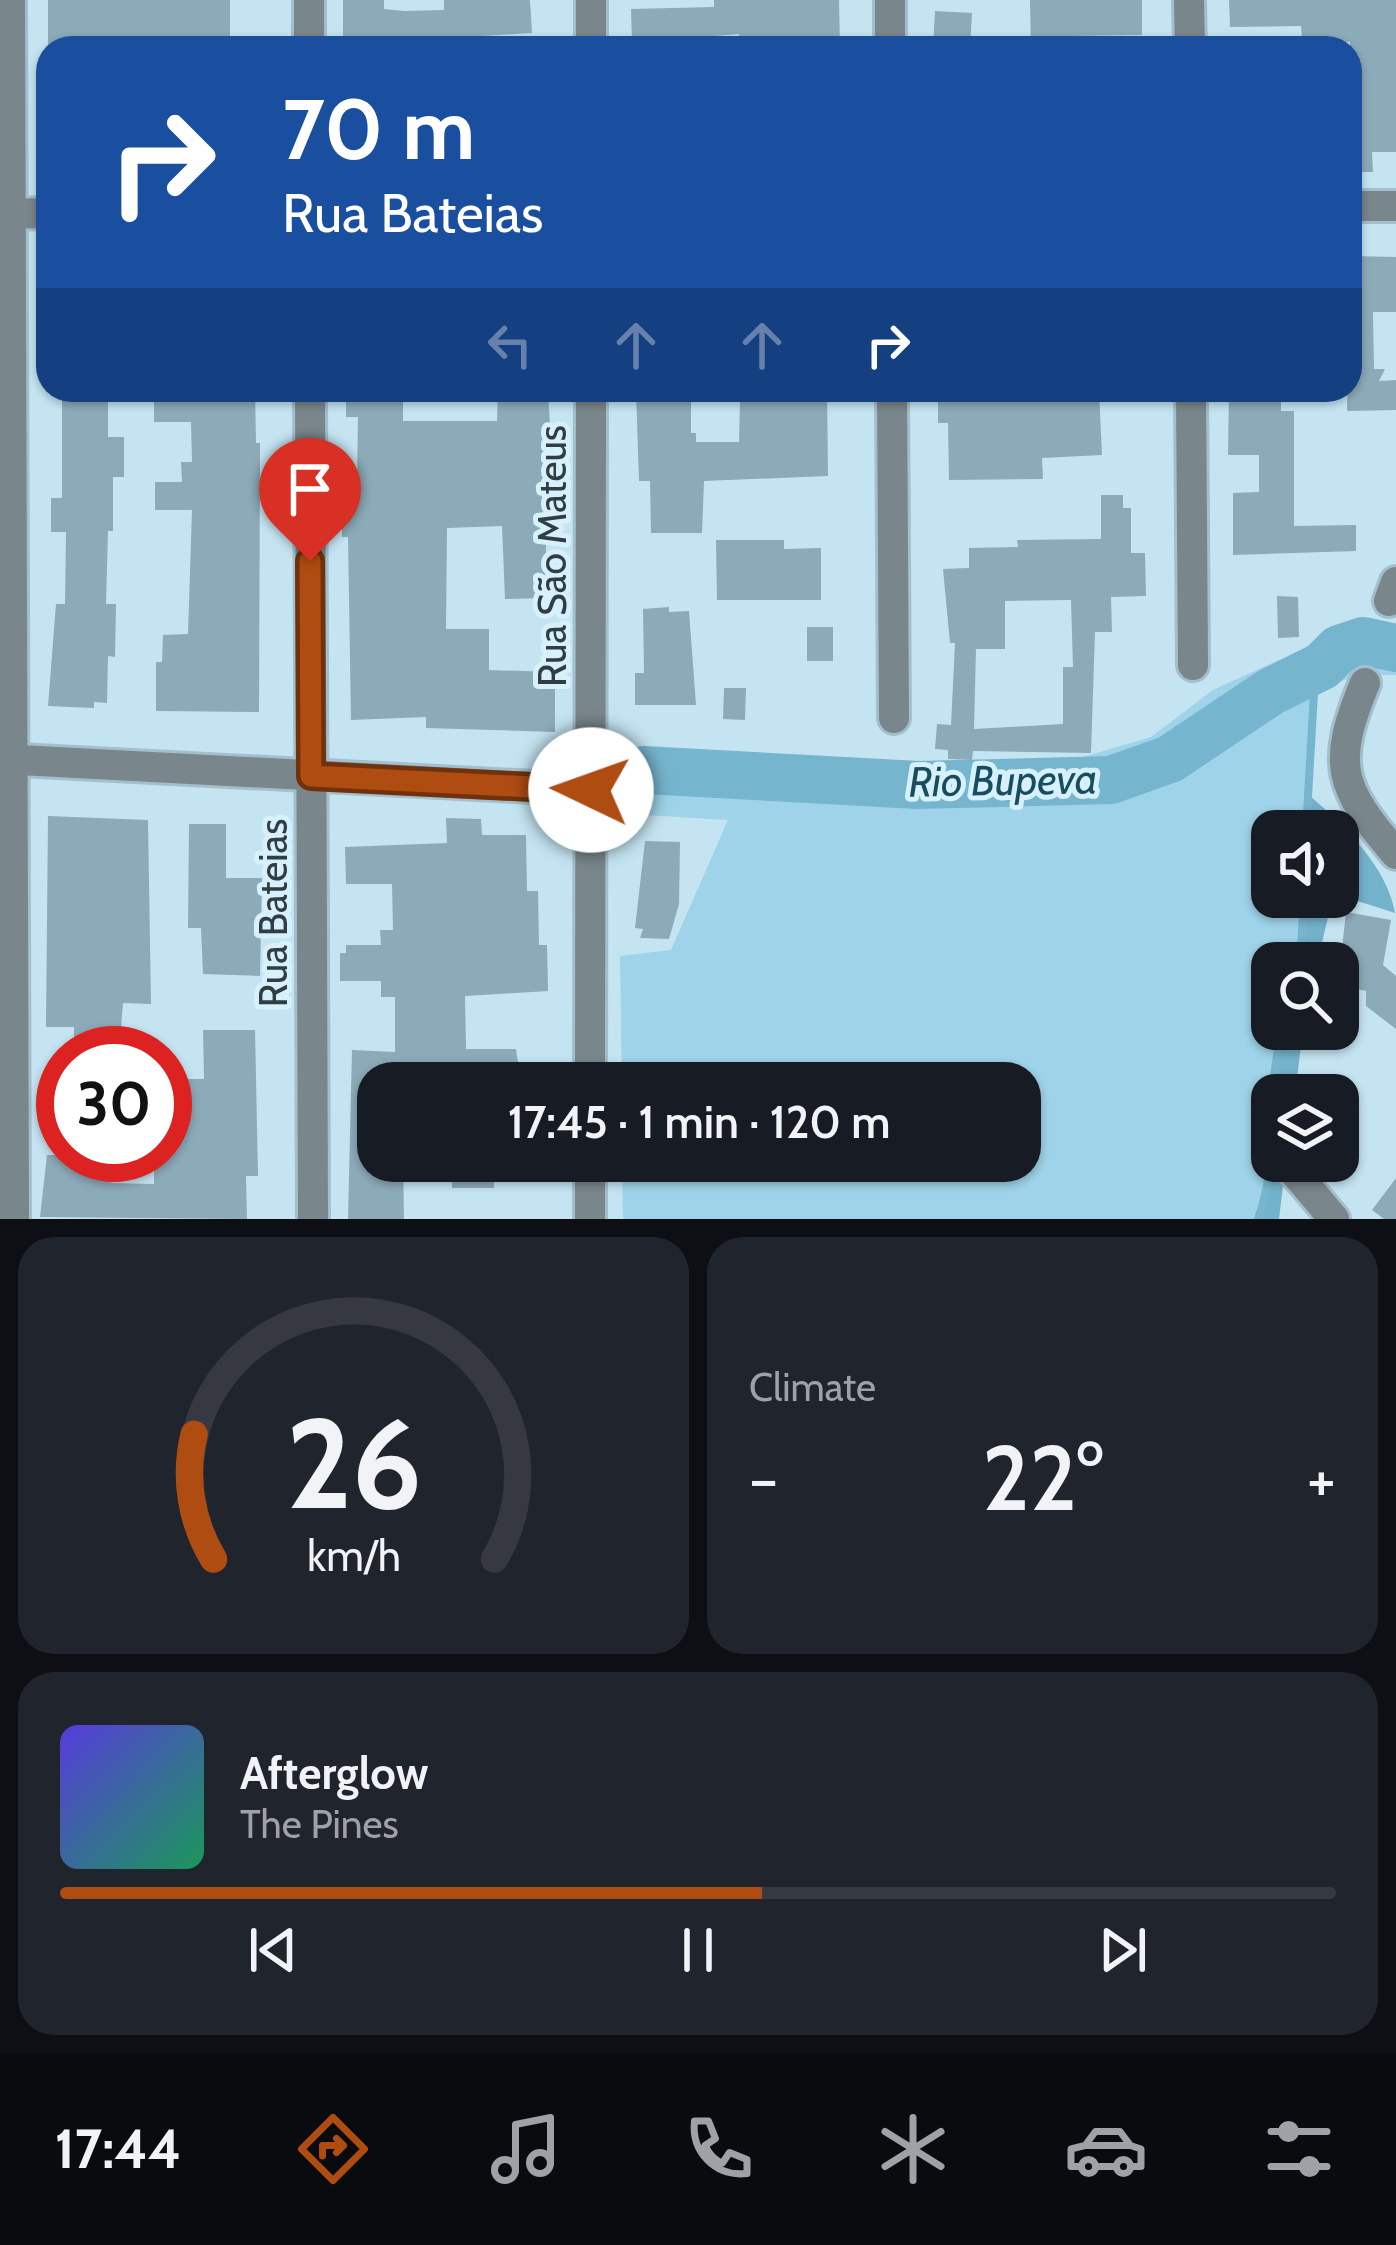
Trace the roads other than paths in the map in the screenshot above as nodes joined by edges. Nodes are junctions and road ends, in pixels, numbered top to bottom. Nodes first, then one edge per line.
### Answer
1 (10, 0) edge
2 (309, 0) edge
3 (591, 0) edge
4 (890, 0) edge
5 (1190, 0) edge
6 (309, 36) edge
7 (591, 36) edge
8 (890, 36) edge
9 (1190, 36) edge
10 (1362, 206) edge
11 (1396, 206) edge
12 (36, 213) edge
13 (5, 214) edge
14 (310, 402) edge
15 (591, 402) edge
16 (892, 402) edge
17 (1191, 402) edge
18 (1192, 665) dead end
19 (1365, 683) dead end
20 (894, 718) dead end
21 (6, 760) edge
22 (311, 776) junction
23 (591, 790) junction
24 (1396, 854) edge
25 (590, 1062) edge
26 (590, 1182) edge
27 (1302, 1182) edge
28 (14, 1219) edge
29 (313, 1219) edge
30 (590, 1219) edge
31 (1334, 1219) edge

1 - 13 street
2 - 6 street
3 - 7 street
4 - 8 street
5 - 9 street
10 - 11 street
12 - 13 street
13 - 21 street
14 - 22 street, Rua Bateias
15 - 23 street, Rua São Mateus
16 - 20 street
17 - 18 street
19 - 24 street
21 - 22 street
21 - 28 street
22 - 23 street
22 - 29 street, Rua Bateias
23 - 25 street, Rua São Mateus
26 - 30 street
27 - 31 street

